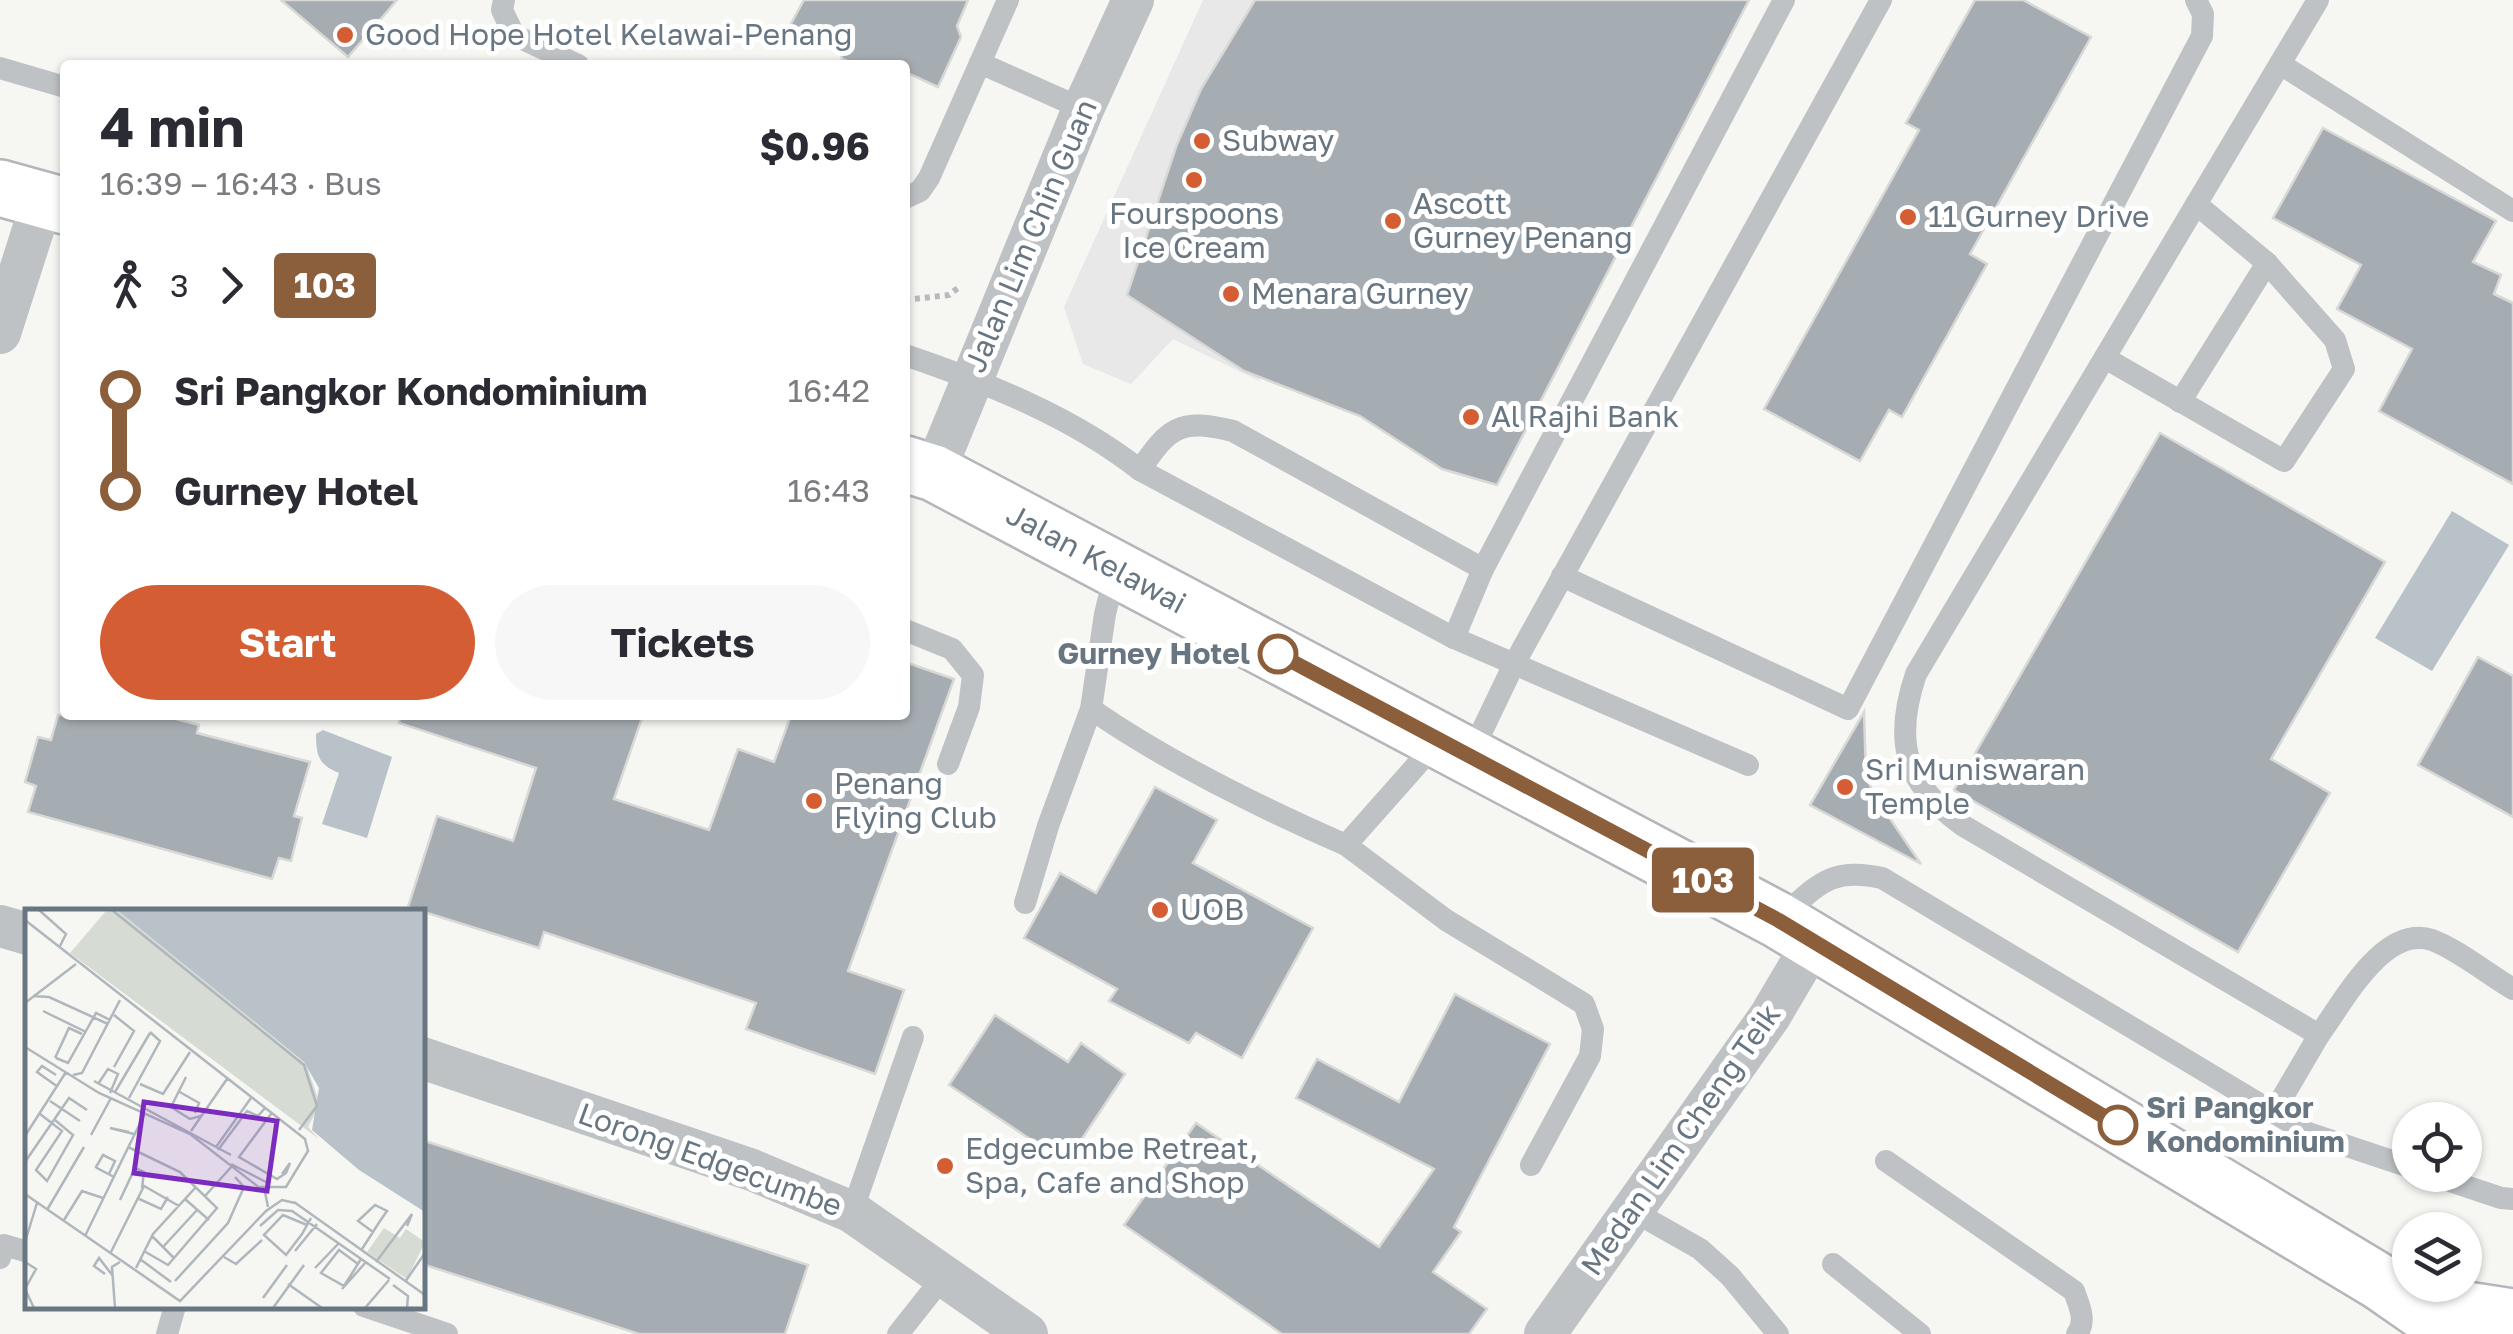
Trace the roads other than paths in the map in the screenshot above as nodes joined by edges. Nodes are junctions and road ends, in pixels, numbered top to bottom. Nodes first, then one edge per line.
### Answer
1 (504, 0) edge
2 (1008, 0) edge
3 (1132, 0) edge
4 (1784, 0) edge
5 (1881, 0) edge
6 (2196, 0) edge
7 (2318, 0) edge
8 (567, 60) edge
9 (980, 63) junction
10 (2280, 64) junction
11 (0, 68) edge
12 (60, 86) edge
13 (1083, 108) junction
14 (910, 196) edge
15 (36, 198) edge
16 (2196, 204) junction
17 (2513, 211) edge
18 (2268, 263) junction
19 (0, 332) edge
20 (910, 357) edge
21 (2105, 358) junction
22 (972, 378) junction
23 (2180, 402) junction
24 (920, 469) edge
25 (1140, 470) junction
26 (1116, 569) junction
27 (1484, 569) junction
28 (1562, 576) junction
29 (910, 632) edge
30 (1454, 638) junction
31 (1514, 664) junction
32 (1090, 709) junction
33 (1454, 748) junction
34 (948, 764) dead end
35 (1748, 765) dead end
36 (1346, 845) junction
37 (1026, 902) dead end
38 (0, 926) edge
39 (1795, 931) junction
40 (25, 933) edge
41 (2513, 989) edge
42 (2319, 1036) junction
43 (914, 1037) dead end
44 (425, 1059) edge
45 (2274, 1112) junction
46 (1886, 1161) dead end
47 (2392, 1162) edge
48 (1531, 1164) dead end
49 (2482, 1192) edge
50 (2513, 1198) edge
51 (1633, 1210) junction
52 (852, 1212) junction
53 (25, 1251) edge
54 (0, 1258) edge
55 (1833, 1264) dead end
56 (944, 1276) junction
57 (2380, 1282) junction
58 (173, 1309) edge
59 (373, 1309) edge
60 (2513, 1317) edge
61 (167, 1334) edge
62 (447, 1334) edge
63 (898, 1334) edge
64 (1027, 1334) edge
65 (1544, 1334) edge
66 (1778, 1334) edge
67 (1920, 1334) edge
68 (2077, 1334) edge
69 (2455, 1334) edge

1 - 8 lane
2 - 9 lane
3 - 13 street, Jalan Lim Chin Guan
4 - 27 lane
5 - 28 lane
6 - 28 lane
7 - 10 lane
9 - 13 lane
9 - 14 lane
10 - 16 lane
10 - 17 lane
11 - 12 lane
13 - 22 street, Jalan Lim Chin Guan
15 - 19 street
16 - 18 lane
16 - 21 lane
18 - 23 lane
18 - 23 lane
20 - 22 lane
21 - 23 lane
21 - 42 lane
22 - 24 street, Jalan Lim Chin Guan
22 - 25 lane
24 - 26 main road, Jalan Kelawai
25 - 27 lane
25 - 30 lane
26 - 32 lane
26 - 33 main road, Jalan Kelawai
27 - 30 lane
28 - 31 lane
29 - 34 lane
30 - 31 lane
31 - 33 lane
31 - 35 lane
32 - 36 lane
32 - 37 lane
33 - 36 lane
33 - 39 main road, Jalan Kelawai
36 - 48 lane
38 - 40 street
39 - 45 lane
39 - 51 street, Medan Lim Cheng Teik
39 - 57 main road, Jalan Kelawai
41 - 42 lane
42 - 45 lane
43 - 52 lane
44 - 52 street, Lorong Edgecumbe
45 - 47 lane
46 - 68 lane
49 - 50 lane
51 - 65 street, Medan Lim Cheng Teik
51 - 66 lane
52 - 56 street, Lorong Edgecumbe
53 - 54 lane
55 - 67 lane
56 - 63 lane
56 - 64 street, Lorong Edgecumbe
57 - 60 main road, Jalan Kelawai
57 - 69 main road, Jalan Kelawai
58 - 61 lane
59 - 62 lane

